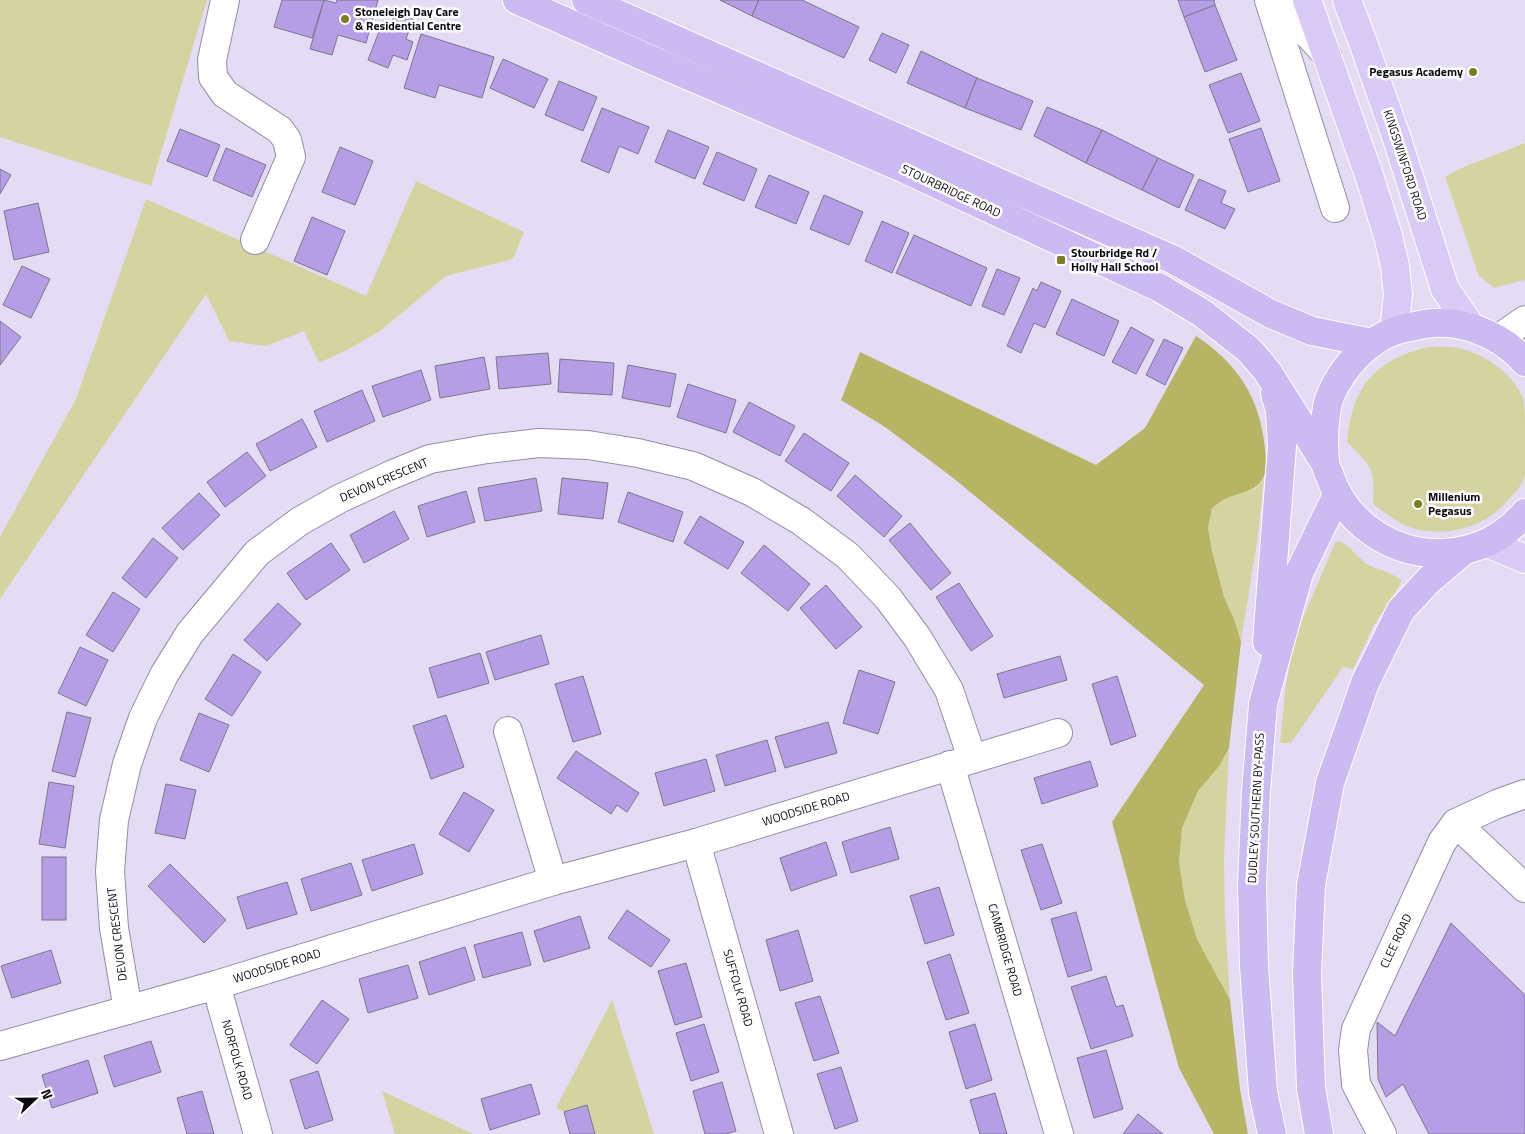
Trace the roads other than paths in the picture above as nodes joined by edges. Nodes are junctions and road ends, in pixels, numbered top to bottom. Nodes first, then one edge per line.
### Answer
1 (225, 0) edge
2 (517, 0) edge
3 (586, 0) edge
4 (1269, 0) edge
5 (1281, 0) edge
6 (1307, 0) edge
7 (1347, 0) edge
8 (1327, 55) junction
9 (1334, 208) dead end
10 (256, 240) dead end
11 (1525, 320) edge
12 (1471, 327) junction
13 (1383, 337) junction
14 (1498, 339) junction
15 (1525, 362) edge
16 (1267, 371) junction
17 (1325, 463) junction
18 (1337, 495) junction
19 (1525, 513) edge
20 (1475, 547) junction
21 (1525, 560) edge
22 (1263, 704) junction
23 (508, 731) dead end
24 (1058, 733) dead end
25 (961, 762) junction
26 (1525, 794) edge
27 (1456, 823) junction
28 (696, 843) junction
29 (553, 881) junction
30 (1525, 888) edge
31 (216, 985) junction
32 (128, 1010) junction
33 (0, 1046) edge
34 (258, 1134) edge
35 (779, 1134) edge
36 (1059, 1134) edge
37 (1272, 1134) edge
38 (1319, 1134) edge
39 (1382, 1134) edge

1 - 10 street
2 - 16 highway, STOURBRIDGE ROAD
3 - 13 highway, STOURBRIDGE ROAD
4 - 9 street
5 - 8 street
6 - 8 main road
7 - 12 main road, KINGSWINFORD ROAD
8 - 13 main road
11 - 14 street
12 - 13 highway
12 - 14 highway
13 - 17 highway
14 - 15 highway
16 - 17 highway, STOURBRIDGE ROAD
16 - 22 highway
17 - 18 highway
18 - 20 highway
18 - 22 highway, DUDLEY SOUTHERN BY-PASS
19 - 20 highway
20 - 21 main road
20 - 38 highway
22 - 37 highway, DUDLEY SOUTHERN BY-PASS
23 - 29 street
24 - 25 street, WOODSIDE ROAD
25 - 28 street, WOODSIDE ROAD
25 - 32 street, DEVON CRESCENT
25 - 36 street, CAMBRIDGE ROAD
26 - 27 street, CLEE ROAD
27 - 30 street
27 - 39 street, CLEE ROAD
28 - 29 street, WOODSIDE ROAD
28 - 35 street, SUFFOLK ROAD
29 - 31 street, WOODSIDE ROAD
31 - 32 street, WOODSIDE ROAD
31 - 34 street, NORFOLK ROAD
32 - 33 street, WOODSIDE ROAD

